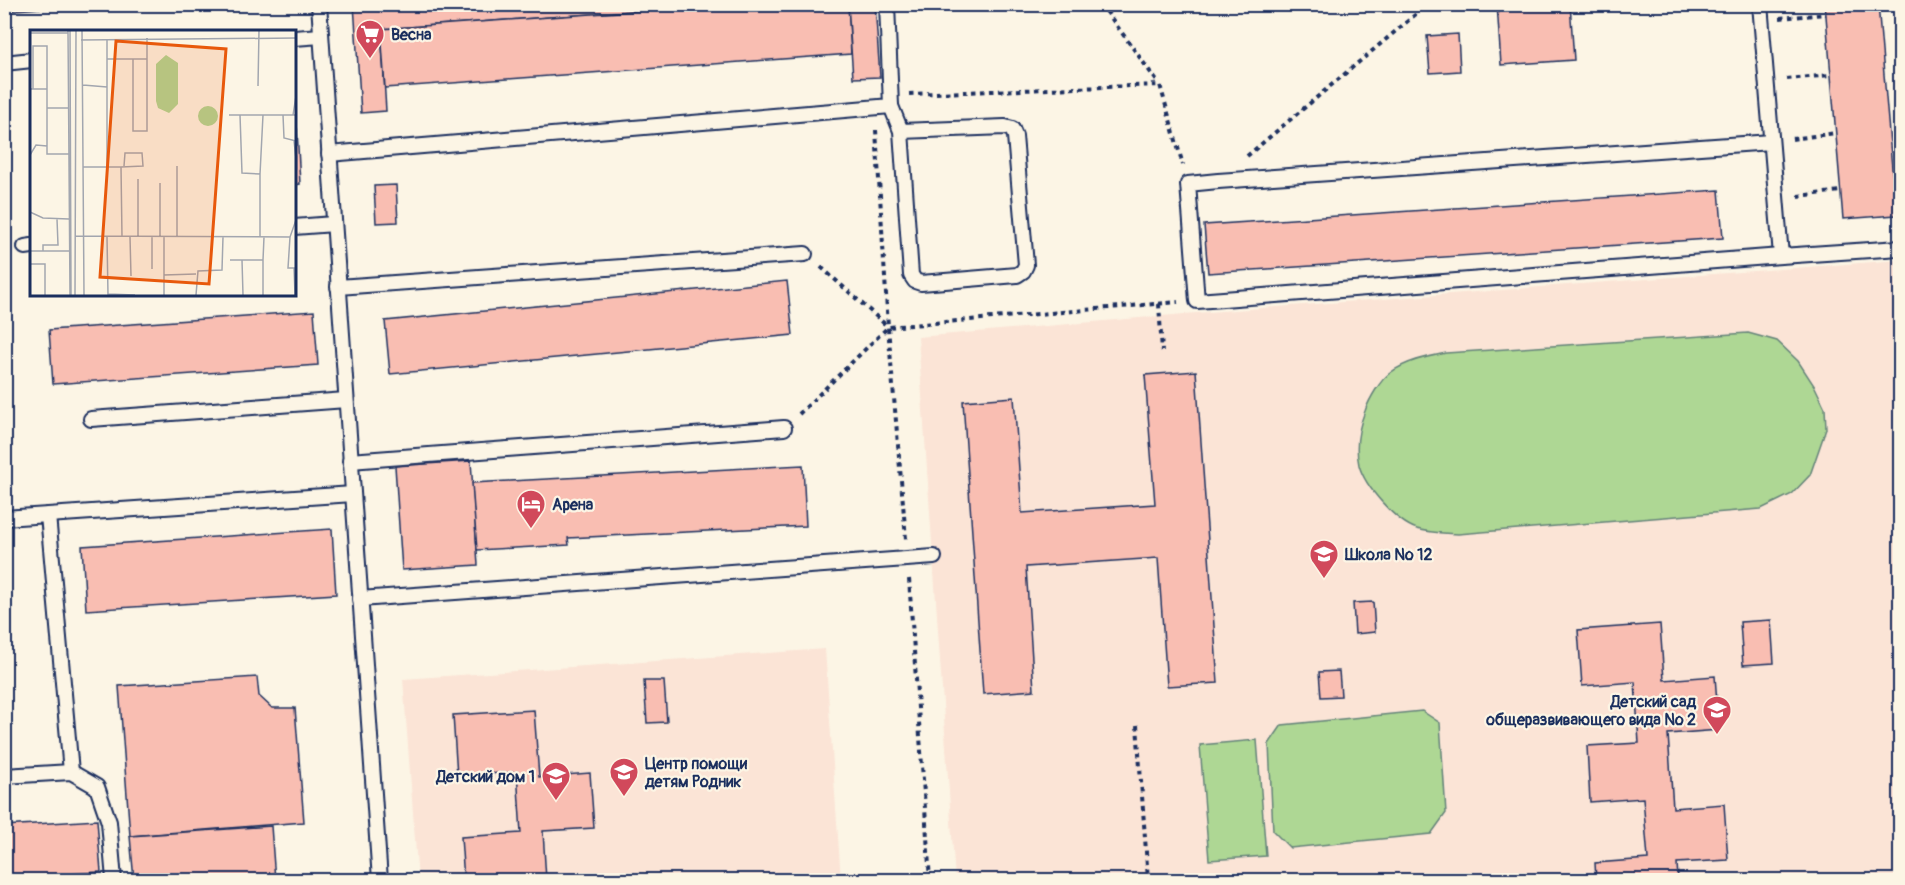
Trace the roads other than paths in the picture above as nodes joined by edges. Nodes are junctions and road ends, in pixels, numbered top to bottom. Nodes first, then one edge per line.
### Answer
1 (319, 4) edge
2 (887, 4) edge
3 (1760, 4) edge
4 (321, 36) junction
5 (296, 38) edge
6 (30, 60) edge
7 (4, 63) edge
8 (891, 101) junction
9 (901, 131) junction
10 (1771, 142) junction
11 (329, 154) junction
12 (334, 224) junction
13 (296, 226) edge
14 (1900, 248) edge
15 (805, 254) road end
16 (1781, 256) junction
17 (338, 287) junction
18 (346, 400) junction
19 (91, 419) dead end
20 (784, 428) road end
21 (350, 461) junction
22 (353, 494) junction
23 (48, 515) junction
24 (4, 518) edge
25 (934, 557) dead end
26 (360, 599) junction
27 (71, 772) junction
28 (4, 776) edge
29 (114, 880) edge
30 (380, 880) edge

1 - 4 lane
2 - 8 lane
3 - 10 lane
4 - 5 lane
4 - 11 lane
6 - 7 lane
8 - 9 lane
8 - 11 lane
9 - 9 lane
10 - 16 lane
10 - 16 lane
11 - 12 lane
12 - 13 lane
12 - 17 lane
14 - 16 lane
15 - 17 lane
17 - 18 lane
18 - 19 lane
18 - 21 lane
20 - 21 lane
21 - 22 lane
22 - 23 lane
22 - 26 lane
23 - 24 lane
23 - 27 lane
25 - 26 lane
26 - 30 lane
27 - 28 lane
27 - 29 lane

